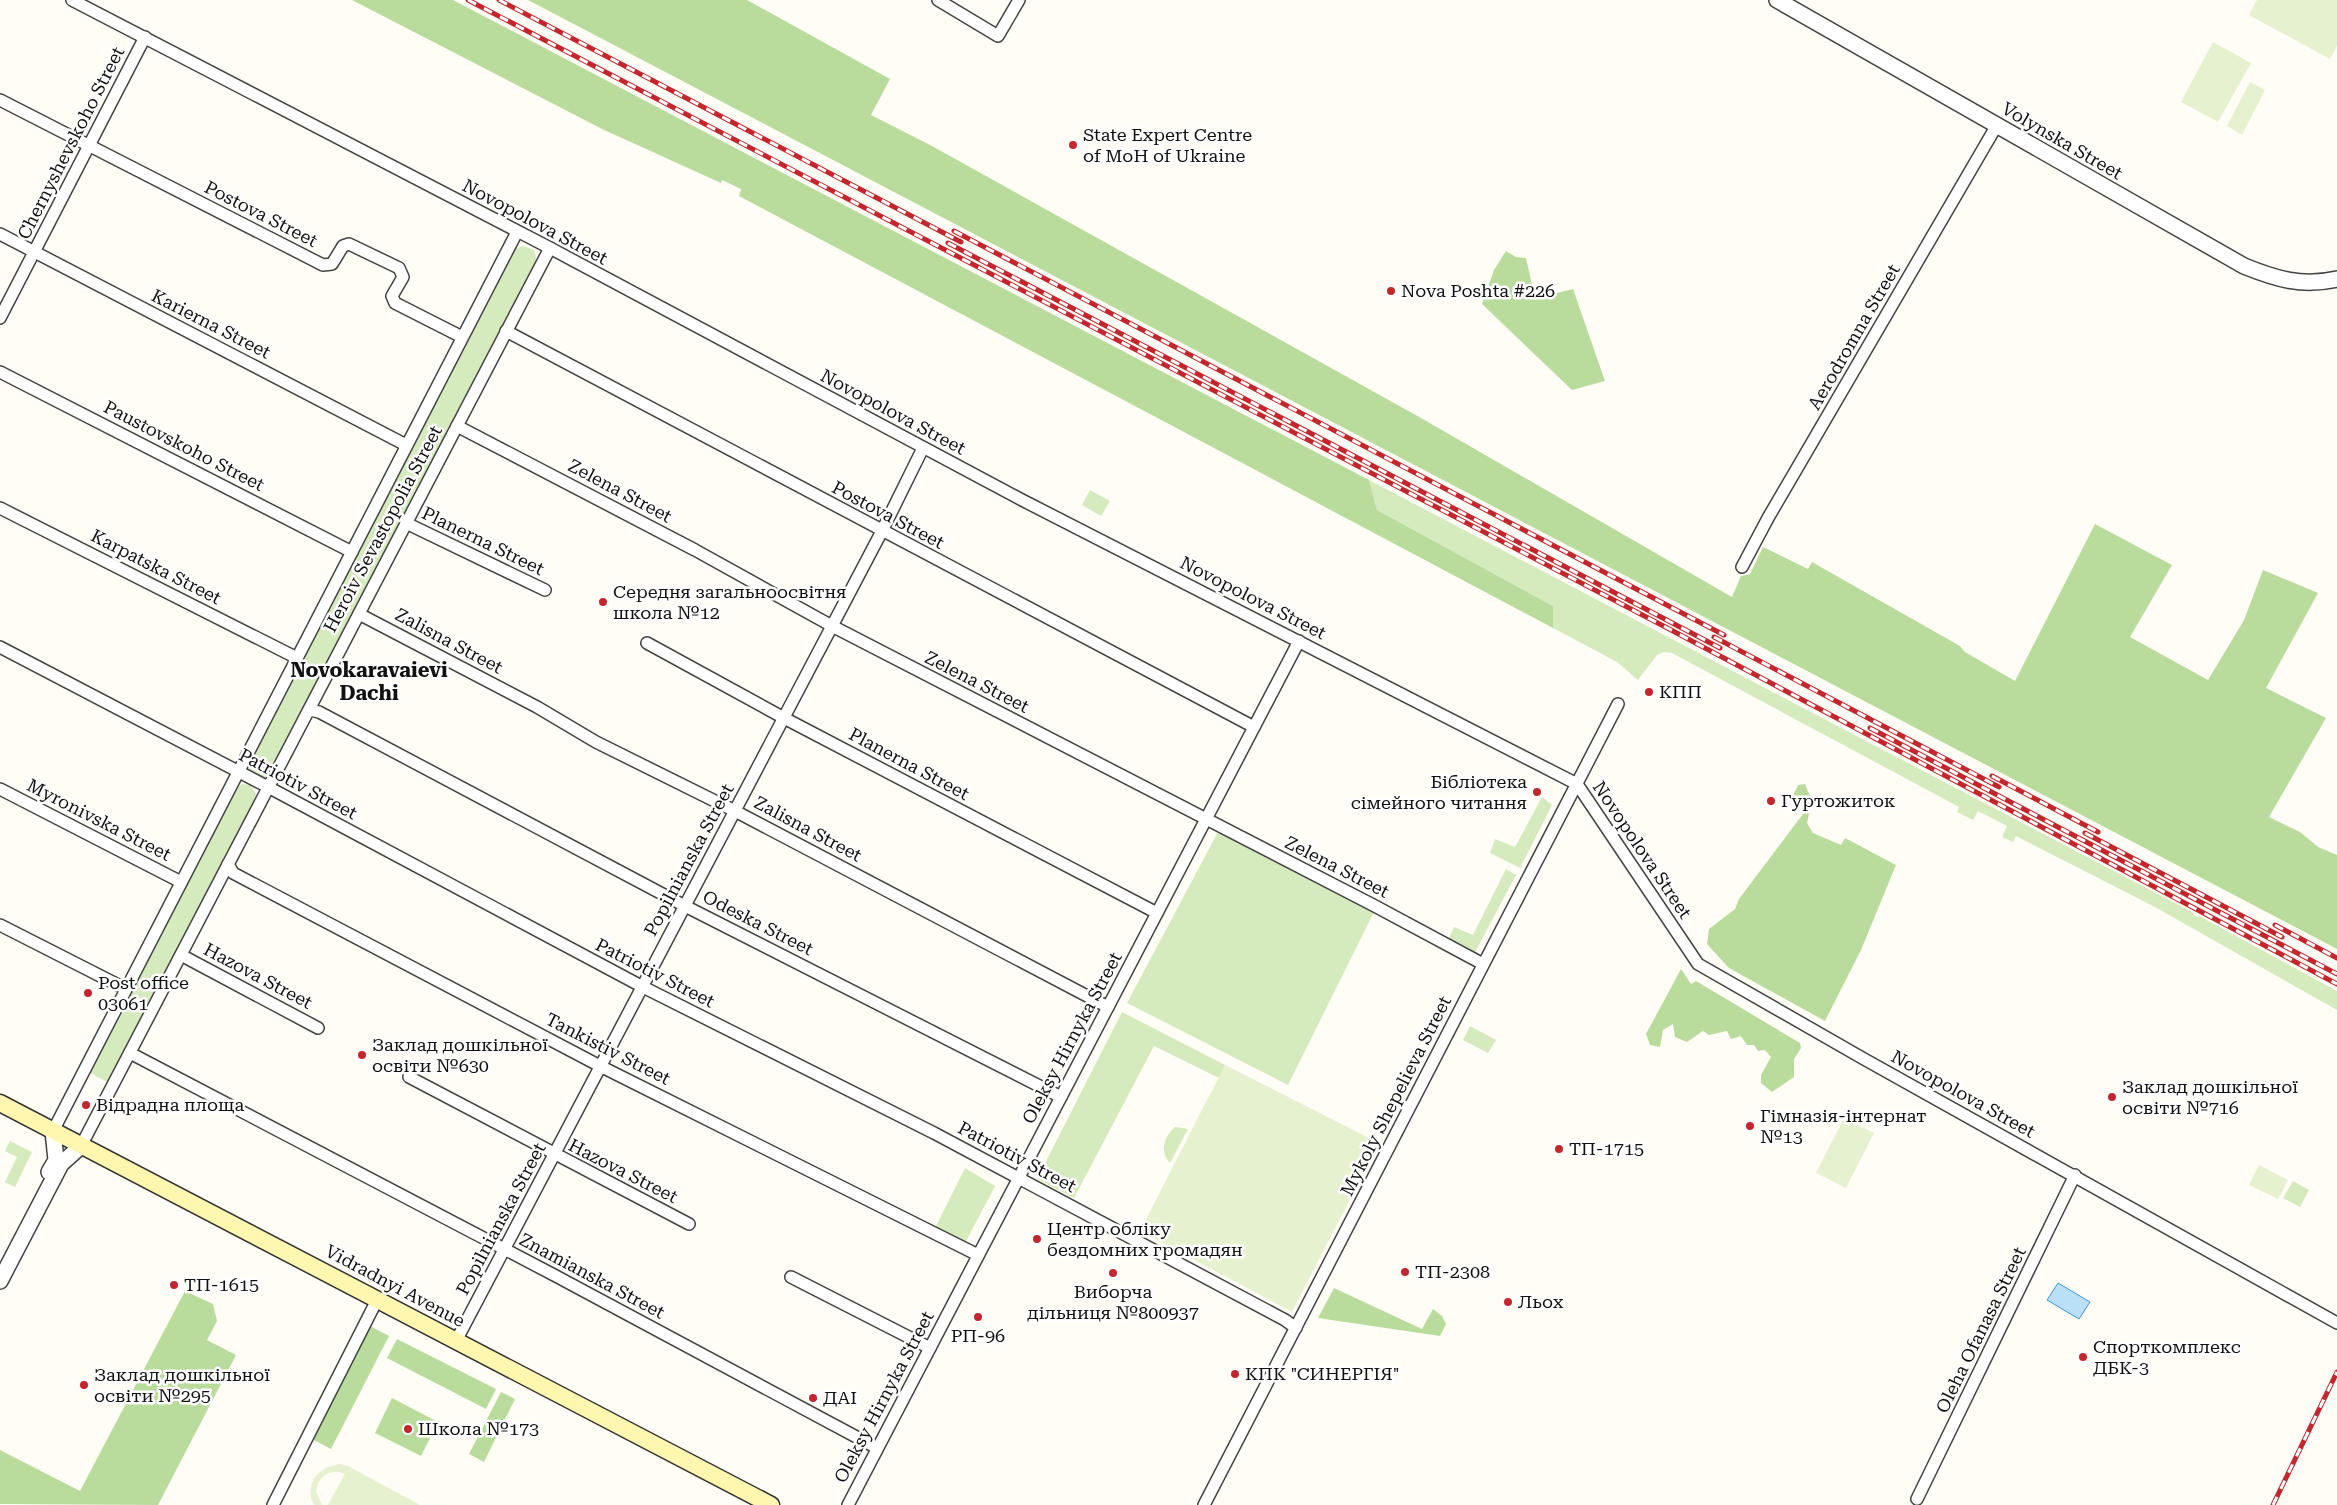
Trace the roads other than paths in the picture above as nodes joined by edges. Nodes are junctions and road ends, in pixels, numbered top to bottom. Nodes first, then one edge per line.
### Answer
1 (72, 0) edge
2 (938, 0) edge
3 (1019, 0) edge
4 (1778, 0) edge
5 (145, 37) junction
6 (0, 100) edge
7 (1997, 126) junction
8 (89, 147) junction
9 (516, 232) junction
10 (0, 234) edge
11 (550, 248) junction
12 (34, 252) junction
13 (2337, 279) edge
14 (0, 318) edge
15 (506, 331) junction
16 (462, 337) junction
17 (0, 372) edge
18 (457, 426) junction
19 (406, 446) junction
20 (923, 448) junction
21 (0, 508) edge
22 (406, 523) junction
23 (882, 532) junction
24 (352, 552) junction
25 (1742, 567) dead end
26 (545, 590) dead end
27 (359, 614) junction
28 (832, 626) junction
29 (1299, 641) junction
30 (647, 643) dead end
31 (0, 647) edge
32 (297, 658) junction
33 (1618, 704) dead end
34 (309, 710) junction
35 (784, 718) junction
36 (1254, 727) junction
37 (238, 772) junction
38 (1577, 784) junction
39 (268, 787) junction
40 (0, 789) edge
41 (735, 811) junction
42 (1206, 820) junction
43 (228, 864) junction
44 (181, 882) junction
45 (685, 906) junction
46 (1157, 913) junction
47 (0, 925) edge
48 (181, 954) junction
49 (1483, 964) junction
50 (642, 988) junction
51 (126, 989) junction
52 (1108, 1007) junction
53 (318, 1028) dead end
54 (130, 1053) junction
55 (600, 1066) junction
56 (409, 1077) dead end
57 (1061, 1097) junction
58 (0, 1103) edge
59 (53, 1130) junction
60 (82, 1146) junction
61 (555, 1155) junction
62 (2075, 1176) junction
63 (1019, 1177) junction
64 (689, 1224) dead end
65 (505, 1250) junction
66 (978, 1256) junction
67 (0, 1270) edge
68 (791, 1277) dead end
69 (0, 1281) edge
70 (377, 1300) junction
71 (2337, 1323) edge
72 (1296, 1328) junction
73 (456, 1341) junction
74 (930, 1348) junction
75 (878, 1448) junction
76 (1917, 1499) dead end
77 (273, 1505) edge
78 (771, 1505) edge
79 (848, 1505) edge
80 (1204, 1505) edge

1 - 5 street, Novopolova Street
2 - 3 street
4 - 7 street, Volynska Street
5 - 8 street, Chernyshevskoho Street
5 - 9 street, Novopolova Street
6 - 8 street, Postova Street
7 - 13 street, Volynska Street
7 - 25 street, Aerodromna Street
8 - 12 street, Chernyshevskoho Street
8 - 16 street, Postova Street
9 - 11 street, Novopolova Street
9 - 16 street, Heroiv Sevastopolia Street
10 - 12 street, Karierna Street
11 - 15 street, Heroiv Sevastopolia Street
11 - 20 street, Novopolova Street
12 - 14 street, Chernyshevskoho Street
12 - 19 street, Karierna Street
15 - 18 street, Heroiv Sevastopolia Street
15 - 23 street, Postova Street
16 - 19 street, Heroiv Sevastopolia Street
17 - 24 street, Paustovskoho Street
18 - 22 street, Heroiv Sevastopolia Street
18 - 28 street, Zelena Street
19 - 24 street, Heroiv Sevastopolia Street
20 - 23 street, Popilnianska Street
20 - 29 street, Novopolova Street
21 - 32 street, Karpatska Street
22 - 26 street, Planerna Street
22 - 27 street, Heroiv Sevastopolia Street
23 - 28 street, Popilnianska Street
23 - 36 street, Postova Street
24 - 32 street, Heroiv Sevastopolia Street
27 - 34 street, Heroiv Sevastopolia Street
27 - 41 street, Zalisna Street
28 - 35 street, Popilnianska Street
28 - 42 street, Zelena Street
29 - 36 street, Oleksy Hirnyka Street
29 - 38 street, Novopolova Street
30 - 35 street, Planerna Street
31 - 37 street, Patriotiv Street
32 - 37 street, Heroiv Sevastopolia Street
33 - 38 street, Mykoly Shepelieva Street
34 - 39 street, Heroiv Sevastopolia Street
34 - 45 street, Odeska Street
35 - 41 street, Popilnianska Street
35 - 46 street, Planerna Street
36 - 42 street, Oleksy Hirnyka Street
37 - 39 street, Patriotiv Street
37 - 44 street, Heroiv Sevastopolia Street
38 - 49 street, Mykoly Shepelieva Street
38 - 62 street, Novopolova Street
39 - 43 street, Heroiv Sevastopolia Street
39 - 50 street, Patriotiv Street
40 - 44 street, Myronivska Street
41 - 45 street, Popilnianska Street
41 - 52 street, Zalisna Street
42 - 46 street, Oleksy Hirnyka Street
42 - 49 street, Zelena Street
43 - 48 street, Heroiv Sevastopolia Street
43 - 55 street, Tankistiv Street
44 - 51 street, Heroiv Sevastopolia Street
45 - 50 street, Popilnianska Street
45 - 57 street, Odeska Street
46 - 52 street, Oleksy Hirnyka Street
47 - 51 street
48 - 53 street, Hazova Street
48 - 54 street, Heroiv Sevastopolia Street
49 - 72 street, Mykoly Shepelieva Street
50 - 55 street, Popilnianska Street
50 - 63 street, Patriotiv Street
51 - 59 street, Heroiv Sevastopolia Street
52 - 57 street, Oleksy Hirnyka Street
54 - 60 street, Heroiv Sevastopolia Street
54 - 65 street, Znamianska Street
55 - 61 street, Popilnianska Street
55 - 66 street, Tankistiv Street
56 - 61 street, Hazova Street
57 - 63 street, Oleksy Hirnyka Street
58 - 59 main road, Vidradnyi Avenue
59 - 60 main road, Vidradnyi Avenue
59 - 67 street
60 - 69 street
60 - 70 main road, Vidradnyi Avenue
61 - 64 street, Hazova Street
61 - 65 street, Popilnianska Street
62 - 71 street, Novopolova Street
62 - 76 street, Oleha Ofanasa Street
63 - 66 street, Oleksy Hirnyka Street
63 - 72 street, Patriotiv Street
65 - 73 street, Popilnianska Street
65 - 75 street, Znamianska Street
66 - 74 street, Oleksy Hirnyka Street
68 - 74 street
70 - 73 main road, Vidradnyi Avenue
70 - 77 street
72 - 80 street, Mykoly Shepelieva Street
73 - 78 main road, Vidradnyi Avenue
74 - 75 street, Oleksy Hirnyka Street
75 - 79 street, Oleksy Hirnyka Street

